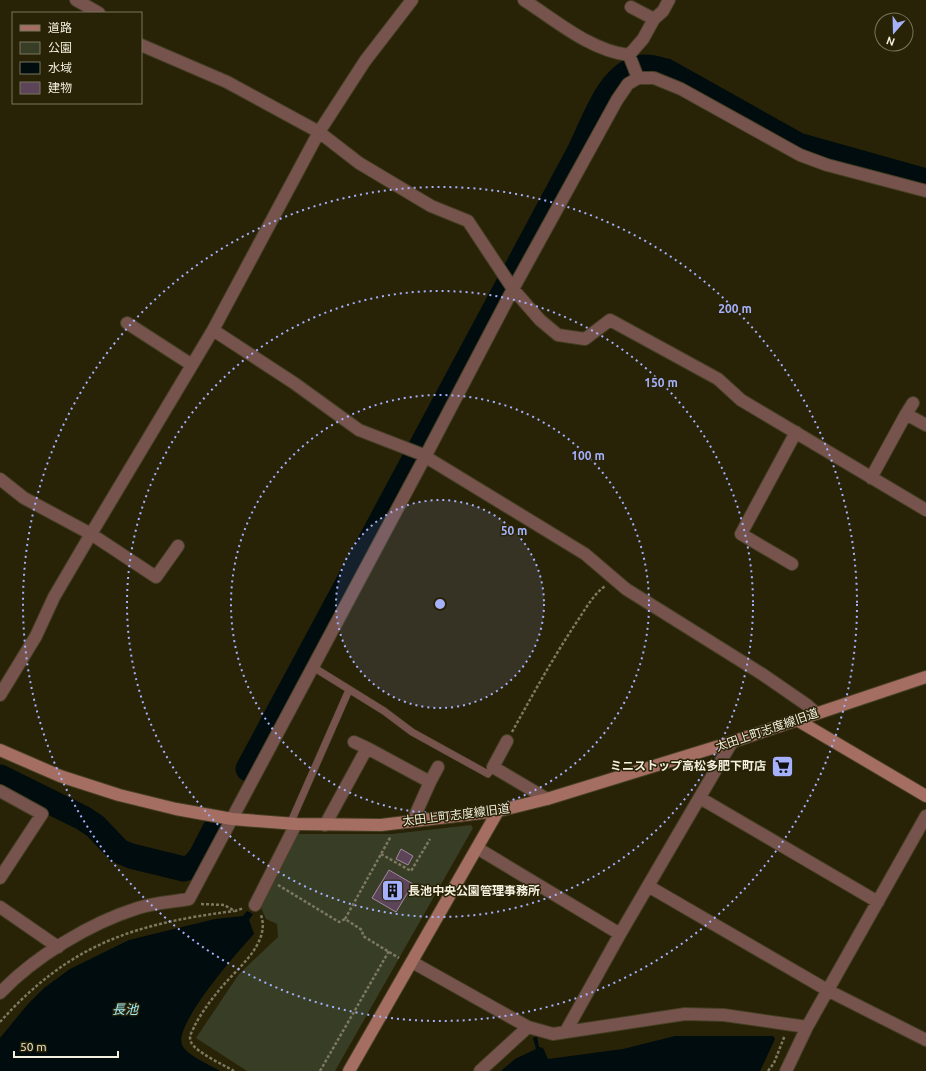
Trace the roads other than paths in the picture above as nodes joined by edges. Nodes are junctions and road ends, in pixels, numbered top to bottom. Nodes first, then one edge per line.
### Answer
1 (76, 0) edge
2 (412, 0) edge
3 (524, 0) edge
4 (669, 0) edge
5 (631, 6) dead end
6 (97, 12) edge
7 (654, 19) junction
8 (142, 45) edge
9 (631, 58) junction
10 (638, 78) junction
11 (319, 132) junction
12 (926, 191) edge
13 (513, 289) junction
14 (127, 323) dead end
15 (213, 330) junction
16 (192, 365) junction
17 (913, 403) dead end
18 (906, 414) junction
19 (926, 425) edge
20 (796, 432) junction
21 (419, 454) junction
22 (871, 478) junction
23 (0, 479) edge
24 (926, 510) edge
25 (90, 534) junction
26 (178, 546) dead end
27 (792, 564) dead end
28 (312, 667) junction
29 (926, 677) edge
30 (349, 690) junction
31 (0, 695) edge
32 (816, 713) junction
33 (797, 720) junction
34 (507, 741) road end
35 (354, 742) dead end
36 (732, 742) junction
37 (367, 748) junction
38 (0, 750) edge
39 (438, 767) dead end
40 (493, 767) junction
41 (430, 782) junction
42 (0, 791) edge
43 (926, 796) edge
44 (700, 798) junction
45 (547, 799) junction
46 (498, 811) junction
47 (926, 816) edge
48 (232, 818) junction
49 (414, 820) junction
50 (293, 824) junction
51 (325, 824) junction
52 (477, 848) junction
53 (0, 878) edge
54 (648, 886) junction
55 (878, 902) junction
56 (254, 905) road end
57 (0, 907) edge
58 (620, 934) junction
59 (58, 947) junction
60 (412, 962) junction
61 (829, 990) junction
62 (0, 993) edge
63 (528, 1027) junction
64 (566, 1031) junction
65 (806, 1031) junction
66 (926, 1040) edge
67 (349, 1071) edge
68 (480, 1071) edge
69 (786, 1071) edge

1 - 6 street
2 - 11 street
3 - 9 street
4 - 7 street
5 - 7 street
7 - 9 street
8 - 11 street
9 - 10 street
10 - 12 street
10 - 13 street
11 - 13 street
11 - 15 street
13 - 20 street
13 - 21 street
14 - 16 street
15 - 16 street
15 - 21 street
16 - 25 street
17 - 18 street
18 - 19 street
18 - 22 street
20 - 22 street
20 - 27 street
21 - 28 street
21 - 32 street
22 - 24 street
23 - 25 street
25 - 26 street
25 - 31 street
28 - 30 lane
28 - 48 street
29 - 32 street, 太田上町志度線旧道
30 - 40 lane
30 - 50 lane
32 - 33 street, 太田上町志度線旧道
33 - 36 street, 太田上町志度線旧道
33 - 43 street
34 - 40 street
35 - 37 street
36 - 44 street
36 - 45 street, 太田上町志度線旧道
37 - 41 street
37 - 51 street
38 - 48 street, 太田上町志度線旧道
39 - 41 street
40 - 45 street
41 - 49 street
42 - 53 street
44 - 54 street
44 - 55 street
45 - 46 street, 太田上町志度線旧道
46 - 49 street, 太田上町志度線旧道
46 - 52 street
47 - 55 street
48 - 50 street, 太田上町志度線旧道
48 - 59 street
49 - 51 street, 太田上町志度線旧道
50 - 51 street, 太田上町志度線旧道
50 - 56 street
52 - 58 street
52 - 60 street
54 - 58 street
54 - 61 street
55 - 61 street
57 - 59 street
58 - 64 street
59 - 62 street
60 - 63 street
60 - 67 street
61 - 65 street
61 - 66 street
63 - 64 street
63 - 68 street
64 - 65 street
65 - 69 street

